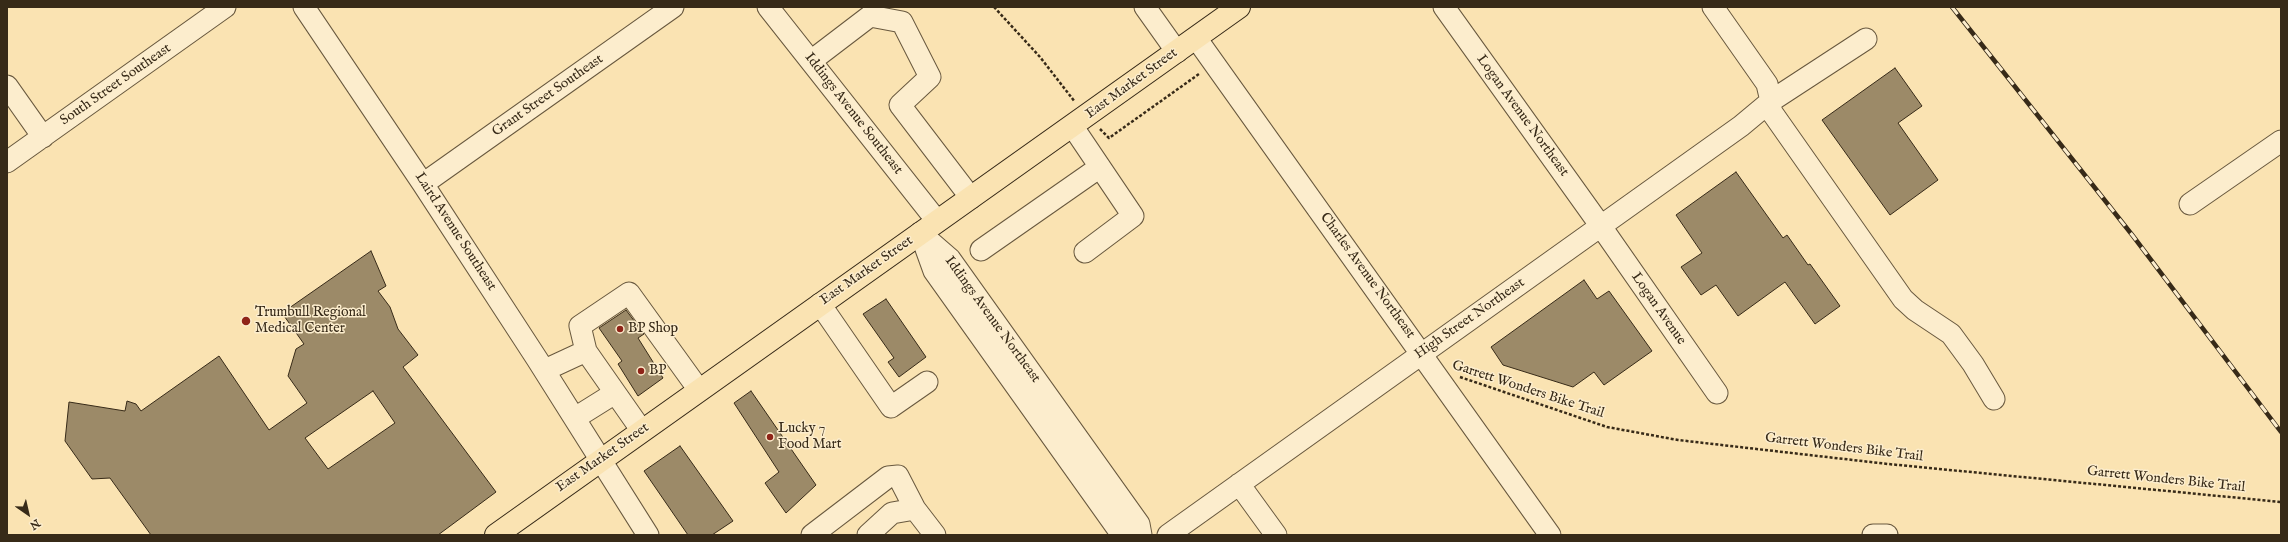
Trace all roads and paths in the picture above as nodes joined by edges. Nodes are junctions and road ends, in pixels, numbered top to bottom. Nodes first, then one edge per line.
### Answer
1 (225, 7) edge
2 (304, 7) edge
3 (673, 7) edge
4 (768, 7) edge
5 (994, 7) edge
6 (1145, 7) edge
7 (1239, 7) edge
8 (1444, 7) edge
9 (1713, 7) edge
10 (1196, 38) junction
11 (1866, 38) dead end
12 (1177, 52) junction
13 (811, 61) junction
14 (1201, 73) dead end
15 (7, 86) edge
16 (1771, 101) junction
17 (1080, 122) junction
18 (43, 137) junction
19 (2281, 141) edge
20 (7, 162) edge
21 (1100, 167) junction
22 (423, 184) junction
23 (971, 198) junction
24 (2190, 204) dead end
25 (1600, 225) junction
26 (929, 227) junction
27 (981, 250) dead end
28 (1084, 252) dead end
29 (820, 304) junction
30 (586, 351) junction
31 (1428, 362) junction
32 (544, 370) junction
33 (927, 382) dead end
34 (699, 390) junction
35 (615, 393) junction
36 (1717, 393) dead end
37 (1994, 399) dead end
38 (575, 418) junction
39 (642, 431) junction
40 (601, 460) junction
41 (1239, 484) junction
42 (2281, 502) edge
43 (915, 509) junction
44 (496, 535) edge
45 (648, 535) edge
46 (812, 535) edge
47 (868, 535) edge
48 (935, 535) edge
49 (1122, 535) edge
50 (1142, 535) edge
51 (1168, 535) edge
52 (1276, 535) edge
53 (1550, 535) edge
54 (1873, 535) edge
55 (1887, 535) edge

1 - 18 street, South Street Southeast
2 - 22 street, Laird Avenue Southeast
3 - 22 street, Grant Street Southeast
4 - 13 street, Iddings Avenue Southeast
5 - 17 path
6 - 12 street
7 - 10 main road, East Market Street
8 - 25 street, Logan Avenue Northeast
9 - 16 street
10 - 12 main road, East Market Street
10 - 31 street, Charles Avenue Northeast
11 - 16 street, High Street Northeast
12 - 17 main road, East Market Street
13 - 23 street
13 - 26 street, Iddings Avenue Southeast
14 - 17 path
15 - 18 street
16 - 25 street, High Street Northeast
16 - 37 street
17 - 21 street
17 - 23 main road, East Market Street
18 - 20 street, South Street Southeast
19 - 24 street
21 - 27 street
21 - 28 street
22 - 32 street, Laird Avenue Southeast
23 - 26 main road, East Market Street
25 - 31 street, High Street Northeast
25 - 36 street, Logan Avenue
26 - 29 main road, East Market Street
26 - 49 street, Iddings Avenue Northeast
26 - 50 street, Iddings Avenue Northeast
29 - 33 street
29 - 34 main road, East Market Street
30 - 32 street
30 - 34 street
30 - 35 street
31 - 41 street, High Street Northeast
31 - 42 path, Garrett Wonders Bike Trail
31 - 53 street, Charles Avenue Northeast
32 - 38 street, Laird Avenue Southeast
34 - 39 main road, East Market Street
35 - 38 street
35 - 39 street
38 - 40 street, Laird Avenue Southeast
39 - 40 main road, East Market Street
40 - 44 main road, East Market Street
40 - 45 street, Laird Avenue Southeast
41 - 51 street, High Street Northeast
41 - 52 street
43 - 46 street
43 - 47 street
43 - 48 street
54 - 55 street

